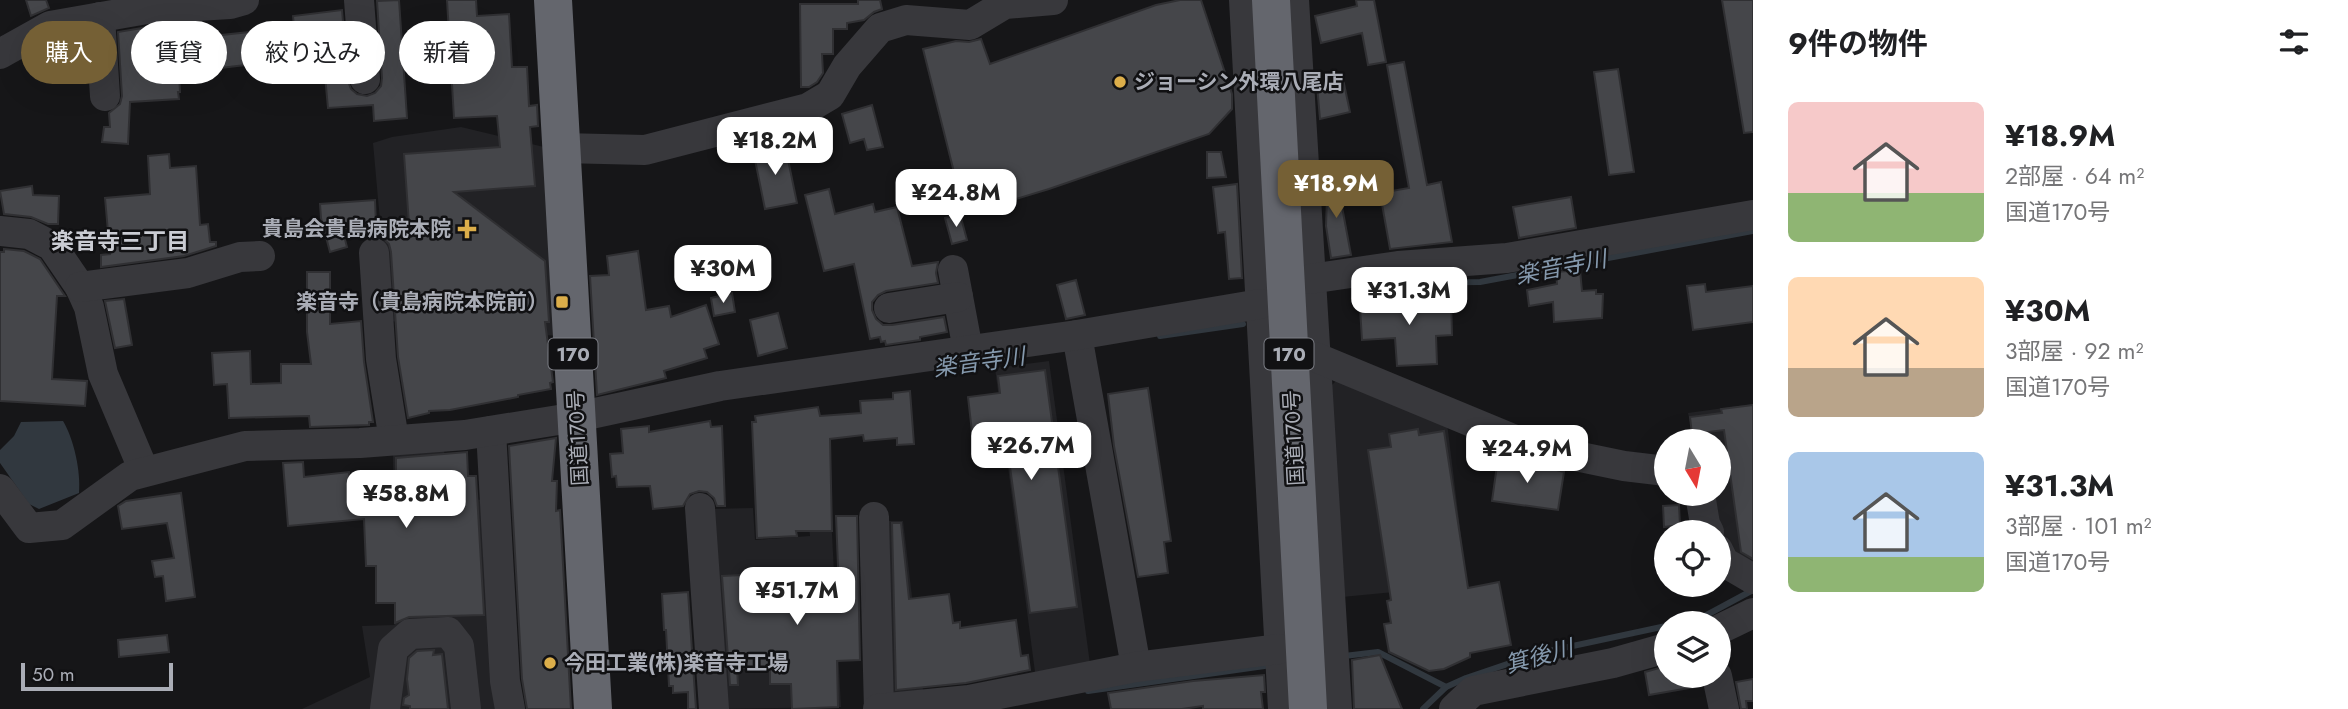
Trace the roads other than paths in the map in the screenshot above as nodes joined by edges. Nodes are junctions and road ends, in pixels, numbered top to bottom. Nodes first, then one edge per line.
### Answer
1 (244, 0) edge
2 (359, 0) edge
3 (553, 0) edge
4 (1053, 0) edge
5 (1244, 0) edge
6 (1271, 0) edge
7 (1294, 0) edge
8 (903, 10) edge
9 (64, 11) edge
10 (100, 17) junction
11 (361, 21) edge
12 (0, 54) edge
13 (105, 96) dead end
14 (562, 148) junction
15 (1753, 215) edge
16 (0, 231) edge
17 (374, 253) dead end
18 (260, 256) dead end
19 (1310, 279) junction
20 (80, 287) junction
21 (1260, 304) junction
22 (889, 308) dead end
23 (1079, 346) junction
24 (968, 350) junction
25 (1315, 357) junction
26 (577, 417) junction
27 (491, 431) junction
28 (394, 440) junction
29 (1654, 470) edge
30 (145, 471) junction
31 (0, 489) edge
32 (700, 508) dead end
33 (874, 517) dead end
34 (1731, 566) edge
35 (1753, 579) edge
36 (1753, 613) edge
37 (1731, 624) edge
38 (1279, 649) junction
39 (1654, 651) edge
40 (1136, 667) junction
41 (1720, 688) edge
42 (384, 709) edge
43 (466, 709) edge
44 (510, 709) edge
45 (593, 709) edge
46 (714, 709) edge
47 (879, 709) edge
48 (1283, 709) edge
49 (1308, 709) edge
50 (1337, 709) edge
51 (1454, 709) edge
52 (1724, 709) edge

1 - 10 street
2 - 11 street
3 - 14 highway, 国道170号 / 170
4 - 8 street
5 - 21 street
6 - 49 highway, 国道170号 / 170
7 - 19 street
8 - 14 street
9 - 10 street
9 - 12 street
10 - 13 street
14 - 26 highway, 国道170号 / 170
15 - 19 street
16 - 20 street
17 - 28 street
18 - 20 street
19 - 25 street
20 - 30 street
21 - 23 street
21 - 38 street
22 - 24 street
23 - 24 street
23 - 40 street
24 - 26 street
25 - 29 street
25 - 50 street
26 - 27 street
26 - 45 highway, 国道170号 / 170
27 - 28 street
27 - 44 street
28 - 30 street
30 - 31 street
32 - 46 street
33 - 47 street
34 - 35 street
36 - 37 street
38 - 40 street
38 - 48 street
39 - 51 street
40 - 47 street
41 - 52 street
42 - 43 street

